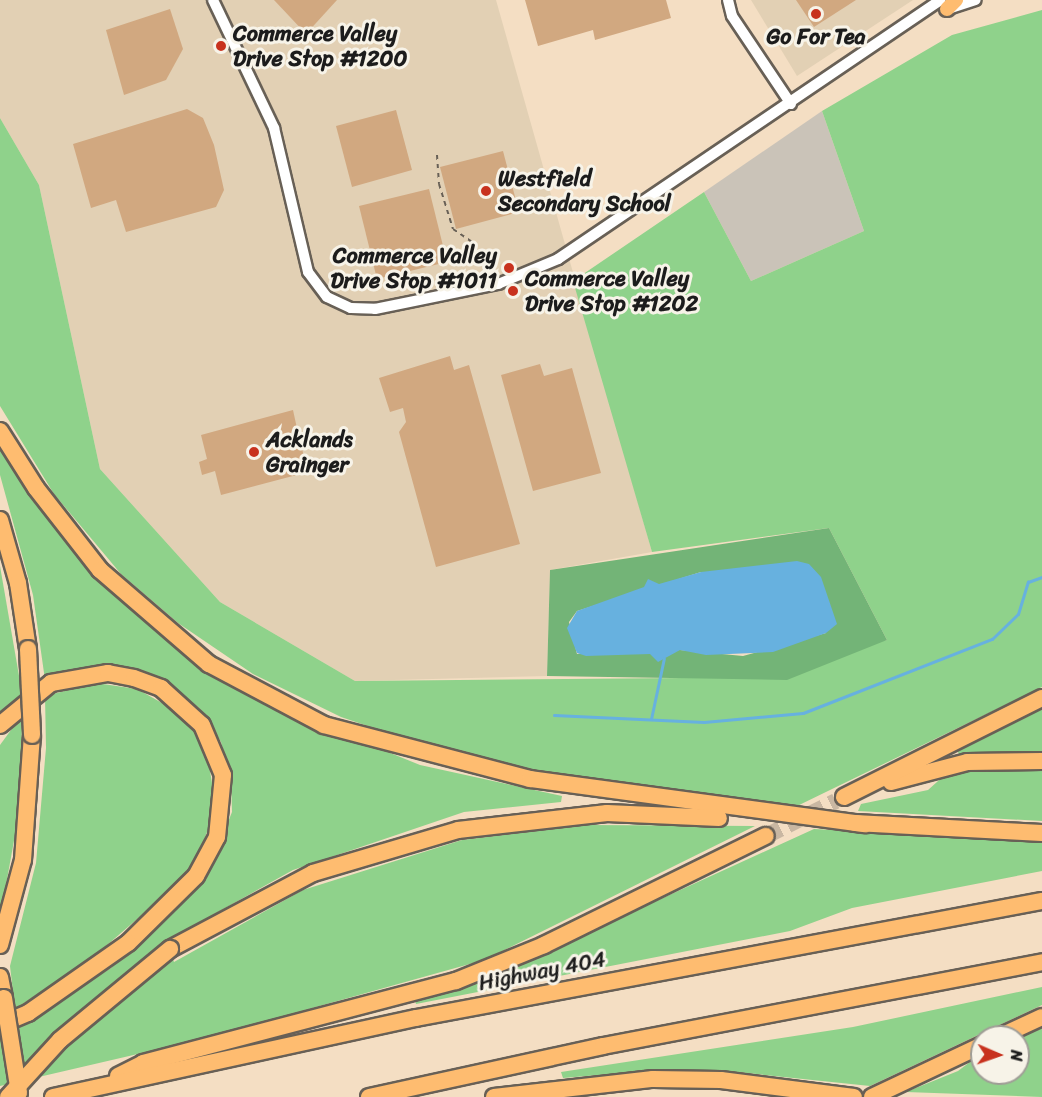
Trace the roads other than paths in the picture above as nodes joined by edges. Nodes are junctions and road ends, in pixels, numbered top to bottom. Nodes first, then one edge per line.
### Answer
1 (213, 0) edge
2 (728, 0) edge
3 (976, 0) edge
4 (948, 3) edge
5 (791, 104) junction
6 (0, 430) edge
7 (0, 520) edge
8 (1042, 698) edge
9 (0, 725) edge
10 (1042, 761) edge
11 (865, 824) junction
12 (1042, 833) edge
13 (766, 836) tunnel mouth
14 (1042, 901) edge
15 (0, 945) edge
16 (1042, 962) edge
17 (0, 978) edge
18 (1042, 1017) edge
19 (0, 1025) edge
20 (1025, 1025) edge
21 (970, 1051) edge
22 (96, 1087) junction
23 (880, 1093) edge
24 (8, 1097) edge
25 (19, 1097) edge
26 (53, 1097) edge
27 (369, 1097) edge
28 (494, 1097) edge
29 (855, 1097) edge

1 - 5 street
2 - 5 street
3 - 4 street
4 - 5 street
6 - 11 highway
7 - 15 highway, bridge
8 - 10 highway
9 - 19 highway
11 - 12 highway
11 - 24 highway, bridge
13 - 22 highway
14 - 22 highway, Highway 404
16 - 27 highway
17 - 25 highway, bridge
18 - 20 highway
21 - 23 highway
22 - 26 highway, Highway 404
28 - 29 highway

